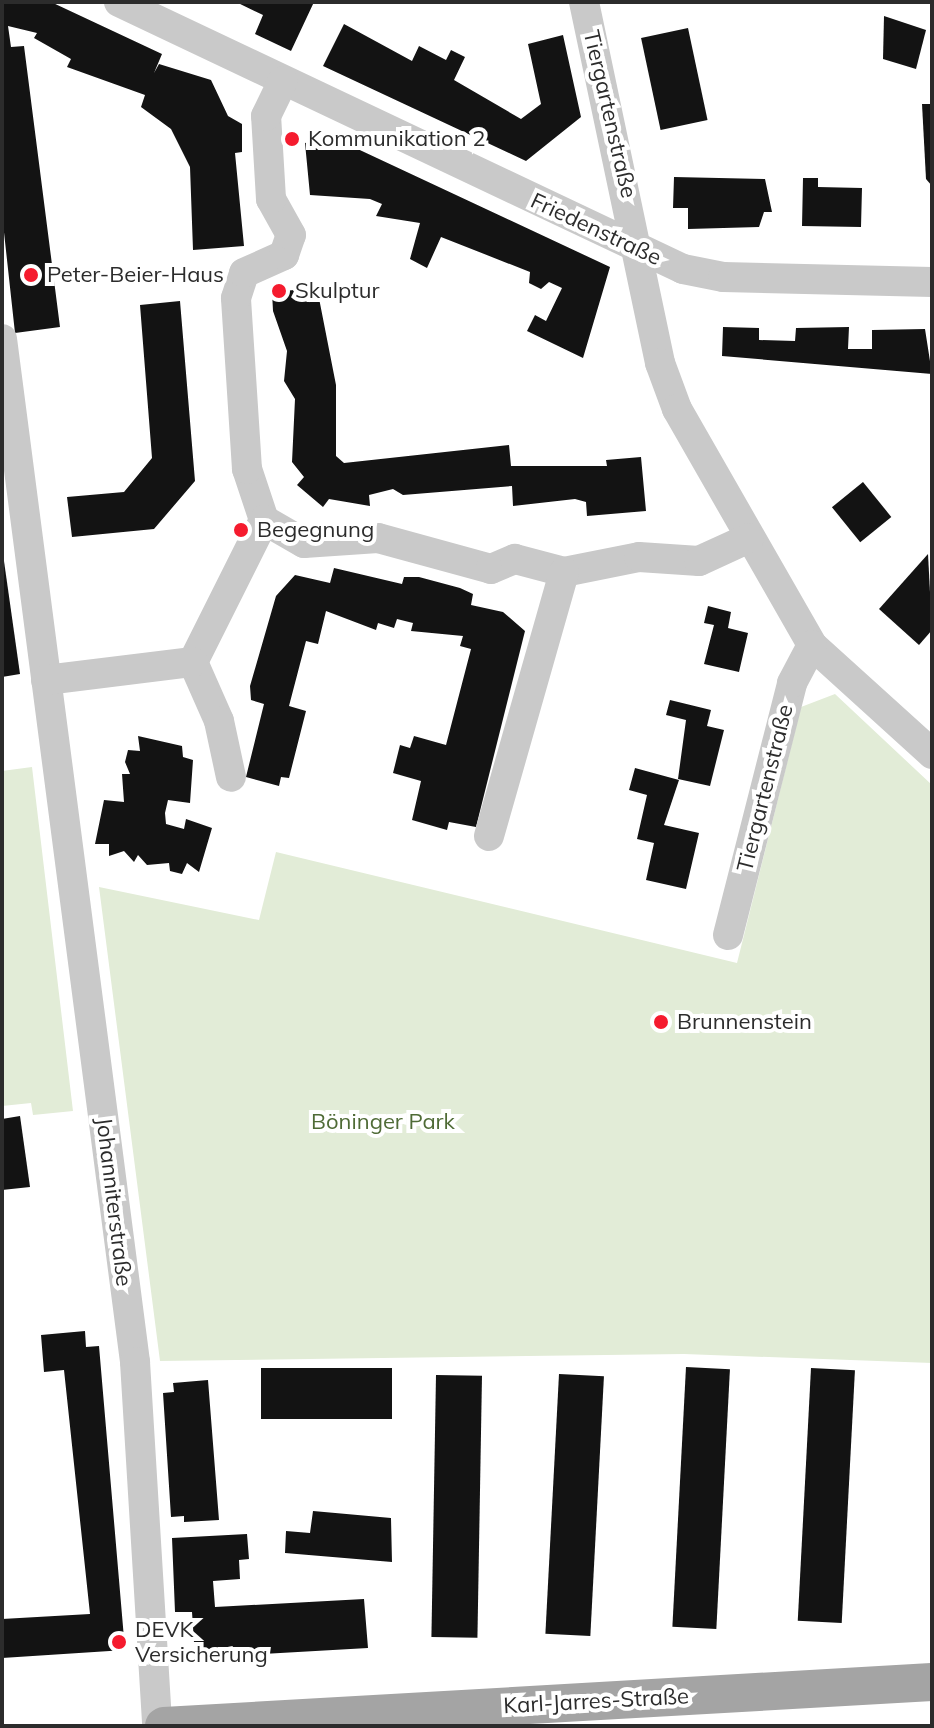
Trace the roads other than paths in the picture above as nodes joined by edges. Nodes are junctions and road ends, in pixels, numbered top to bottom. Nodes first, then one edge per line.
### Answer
1 (119, 2) edge
2 (584, 2) edge
3 (283, 81) junction
4 (641, 252) junction
5 (932, 282) edge
6 (2, 343) edge
7 (264, 520) junction
8 (749, 538) junction
9 (564, 572) junction
10 (812, 645) junction
11 (193, 662) junction
12 (46, 680) junction
13 (932, 754) edge
14 (231, 777) dead end
15 (489, 836) dead end
16 (728, 935) dead end
17 (932, 1682) edge
18 (157, 1726) edge
19 (164, 1726) edge

1 - 3 street, Friedenstraße
2 - 4 street, Tiergartenstraße
3 - 4 street, Friedenstraße
3 - 7 street
4 - 5 street, Friedenstraße
4 - 8 street, Tiergartenstraße
6 - 12 street, Johanniterstraße
7 - 9 street
7 - 11 street
8 - 9 street
8 - 10 street, Tiergartenstraße
9 - 15 street
10 - 13 street, Tiergartenstraße
10 - 16 street, Tiergartenstraße
11 - 12 street
11 - 14 street
12 - 18 street, Johanniterstraße
17 - 19 main road, Karl-Jarres-Straße

